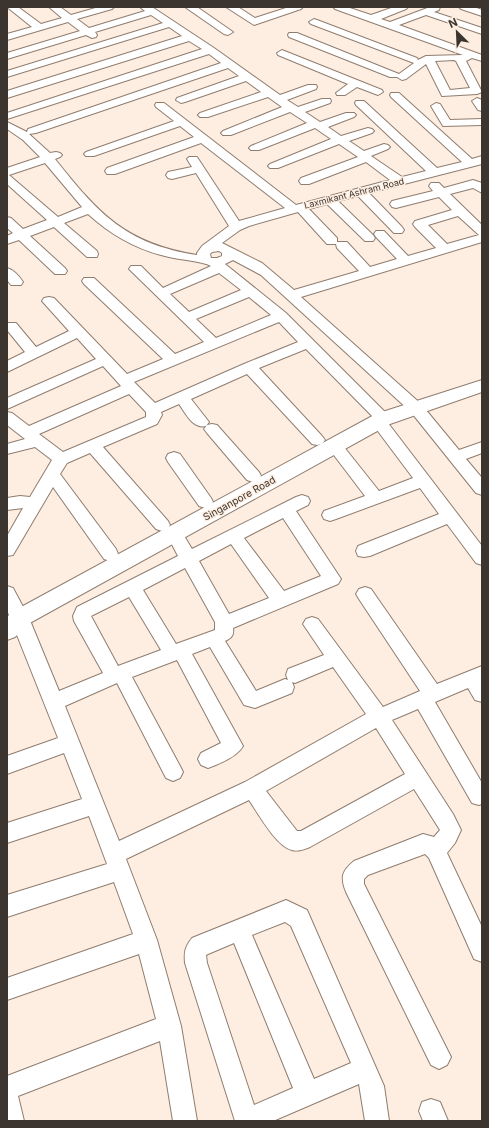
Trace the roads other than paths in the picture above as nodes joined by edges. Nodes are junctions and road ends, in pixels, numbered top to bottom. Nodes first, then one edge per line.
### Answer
1 (12, 7) edge
2 (54, 7) edge
3 (109, 7) edge
4 (190, 7) edge
5 (234, 7) edge
6 (298, 7) edge
7 (403, 7) edge
8 (440, 7) edge
9 (464, 7) edge
10 (344, 8) edge
11 (148, 9) edge
12 (425, 12) junction
13 (482, 13) edge
14 (70, 19) junction
15 (371, 20) junction
16 (314, 22) dead end
17 (170, 24) junction
18 (388, 25) junction
19 (40, 28) junction
20 (86, 31) junction
21 (482, 31) edge
22 (228, 32) dead end
23 (293, 35) dead end
24 (8, 36) edge
25 (190, 37) junction
26 (361, 40) junction
27 (103, 44) junction
28 (210, 50) junction
29 (282, 52) dead end
30 (338, 53) junction
31 (7, 56) edge
32 (480, 57) edge
33 (122, 58) junction
34 (429, 59) junction
35 (460, 59) junction
36 (413, 60) dead end
37 (229, 64) junction
38 (315, 66) junction
39 (140, 72) junction
40 (7, 74) edge
41 (248, 77) junction
42 (356, 83) junction
43 (161, 87) junction
44 (312, 87) dead end
45 (378, 92) dead end
46 (269, 93) junction
47 (341, 93) dead end
48 (7, 95) edge
49 (395, 95) dead end
50 (279, 99) junction
51 (182, 100) dead end
52 (326, 101) dead end
53 (360, 102) dead end
54 (160, 105) dead end
55 (436, 106) dead end
56 (294, 109) junction
57 (460, 110) dead end
58 (204, 115) dead end
59 (350, 115) dead end
60 (7, 119) edge
61 (182, 122) junction
62 (482, 122) edge
63 (468, 123) junction
64 (318, 125) junction
65 (368, 131) dead end
66 (28, 133) junction
67 (227, 133) dead end
68 (203, 138) junction
69 (7, 140) edge
70 (339, 140) junction
71 (384, 147) dead end
72 (255, 148) dead end
73 (90, 154) dead end
74 (52, 156) junction
75 (365, 157) junction
76 (482, 160) edge
77 (470, 163) junction
78 (274, 166) dead end
79 (111, 171) dead end
80 (7, 172) edge
81 (428, 174) junction
82 (172, 175) dead end
83 (8, 178) edge
84 (305, 181) dead end
85 (399, 181) junction
86 (482, 189) edge
87 (360, 191) junction
88 (442, 192) junction
89 (329, 199) junction
90 (396, 204) dead end
91 (297, 208) junction
92 (89, 209) junction
93 (461, 211) junction
94 (7, 221) edge
95 (56, 222) junction
96 (233, 230) junction
97 (398, 230) dead end
98 (482, 232) edge
99 (22, 234) junction
100 (482, 238) edge
101 (7, 240) edge
102 (446, 249) junction
103 (92, 254) dead end
104 (215, 255) junction
105 (406, 261) junction
106 (136, 269) dead end
107 (60, 271) dead end
108 (7, 272) edge
109 (367, 272) junction
110 (89, 281) dead end
111 (16, 282) dead end
112 (250, 292) junction
113 (162, 293) junction
114 (292, 296) junction
115 (48, 301) dead end
116 (281, 316) junction
117 (186, 318) junction
118 (11, 326) dead end
119 (78, 332) junction
120 (308, 343) junction
121 (214, 344) junction
122 (33, 353) junction
123 (105, 360) junction
124 (173, 360) junction
125 (7, 367) edge
126 (249, 367) junction
127 (482, 377) edge
128 (128, 383) junction
129 (482, 386) edge
130 (181, 397) junction
131 (409, 402) junction
132 (7, 404) edge
133 (153, 410) junction
134 (7, 417) edge
135 (379, 417) junction
136 (33, 437) junction
137 (326, 443) junction
138 (92, 446) junction
139 (482, 447) edge
140 (7, 450) edge
141 (456, 457) junction
142 (174, 458) dead end
143 (60, 459) junction
144 (52, 474) junction
145 (253, 476) junction
146 (423, 481) junction
147 (482, 489) edge
148 (376, 498) junction
149 (8, 501) edge
150 (302, 501) dead end
151 (205, 502) junction
152 (35, 503) junction
153 (286, 510) junction
154 (330, 515) dead end
155 (450, 516) junction
156 (168, 529) junction
157 (234, 536) junction
158 (7, 550) edge
159 (364, 551) dead end
160 (110, 554) junction
161 (482, 558) edge
162 (190, 559) junction
163 (132, 587) junction
164 (364, 594) dead end
165 (280, 600) junction
166 (11, 612) edge
167 (312, 624) dead end
168 (220, 630) junction
169 (176, 652) junction
170 (336, 658) junction
171 (117, 675) junction
172 (479, 682) edge
173 (427, 696) junction
174 (54, 702) junction
175 (378, 717) junction
176 (70, 743) junction
177 (208, 759) dead end
178 (7, 765) edge
179 (173, 772) dead end
180 (418, 778) junction
181 (252, 788) junction
182 (479, 796) dead end
183 (94, 805) junction
184 (7, 833) edge
185 (436, 851) junction
186 (117, 862) junction
187 (7, 906) edge
188 (239, 930) junction
189 (146, 940) junction
190 (482, 951) edge
191 (7, 989) edge
192 (169, 1026) junction
193 (438, 1057) dead end
194 (365, 1069) junction
195 (7, 1088) edge
196 (308, 1094) junction
197 (7, 1098) edge
198 (12, 1121) edge
199 (185, 1121) edge
200 (247, 1121) edge
201 (377, 1121) edge

1 - 19 street
2 - 14 street
3 - 14 street
4 - 22 street
5 - 6 street
7 - 15 street
8 - 12 street
9 - 13 street
10 - 15 street
11 - 17 street
11 - 20 street
12 - 18 street
12 - 21 street
14 - 19 street
14 - 20 street
15 - 18 street
16 - 26 street
17 - 25 street
17 - 27 street
18 - 26 street
18 - 32 street
19 - 24 street
20 - 27 street
20 - 31 street
23 - 30 street
25 - 28 street
25 - 33 street
26 - 30 street
26 - 36 street
27 - 33 street
27 - 40 street
28 - 37 street
28 - 39 street
29 - 38 street
30 - 34 street
30 - 38 street
32 - 35 street
33 - 39 street
33 - 48 street
34 - 35 street
34 - 35 street
37 - 41 street
37 - 43 street
38 - 42 street
39 - 43 street
39 - 60 street
41 - 46 street
41 - 51 street
42 - 45 street
42 - 47 street
43 - 66 street
44 - 50 street
46 - 50 street
46 - 58 street
49 - 77 street
50 - 56 street
52 - 56 street
53 - 81 street
54 - 61 street
55 - 63 street
56 - 64 street
56 - 67 street
57 - 63 street
59 - 64 street
60 - 66 street
61 - 68 street
61 - 73 street
62 - 63 street
64 - 70 street
64 - 72 street
65 - 70 street
66 - 69 street
66 - 74 street
68 - 79 street
68 - 91 street
70 - 75 street
70 - 78 street
71 - 75 street
74 - 80 street
74 - 92 street
74 - 104 street
75 - 84 street
75 - 85 street
76 - 77 street, Laxmikant Ashram Road
77 - 81 street, Laxmikant Ashram Road
81 - 85 street, Laxmikant Ashram Road
81 - 88 street
82 - 96 street
83 - 95 street
85 - 87 street, Laxmikant Ashram Road
86 - 88 street
87 - 89 street, Laxmikant Ashram Road
87 - 97 street
88 - 90 street
88 - 93 street
89 - 91 street, Laxmikant Ashram Road
89 - 105 street
91 - 96 street, Laxmikant Ashram Road
91 - 109 street
92 - 95 street
92 - 104 street
93 - 98 street
93 - 102 street
94 - 99 street
95 - 99 street
95 - 103 street
96 - 104 street, Laxmikant Ashram Road
99 - 101 street
99 - 107 street
100 - 102 street
102 - 105 street
104 - 112 street
104 - 113 street, Laxmikant Ashram Road
104 - 114 street
105 - 109 street
106 - 113 street
108 - 111 street
109 - 114 street
110 - 124 street
112 - 116 street
112 - 117 street
113 - 117 street
114 - 131 street
115 - 119 street
116 - 120 street
116 - 121 street
117 - 121 street
118 - 122 street
119 - 122 street
119 - 123 street
120 - 126 street
120 - 135 street
121 - 124 street
122 - 125 street
123 - 128 street
123 - 132 street
124 - 128 street
126 - 130 street
126 - 137 street
127 - 131 main road, Singanpore Road
128 - 133 street
128 - 136 street
129 - 131 main road, Singanpore Road
130 - 133 street
130 - 145 street
131 - 135 main road, Singanpore Road
131 - 141 street
133 - 138 street
134 - 136 street
135 - 137 main road, Singanpore Road
135 - 146 street
136 - 140 street
136 - 143 street
137 - 145 main road, Singanpore Road
137 - 148 street
137 - 156 main road, Singanpore Road
138 - 143 street
138 - 156 street
139 - 141 street
141 - 147 street
142 - 151 street
143 - 144 street
144 - 152 street
144 - 160 street
145 - 151 main road, Singanpore Road
146 - 148 street
146 - 155 street
148 - 154 street
149 - 152 street
150 - 153 street
151 - 156 main road, Singanpore Road
152 - 158 street
153 - 157 street
153 - 165 street
155 - 159 street
155 - 161 street
156 - 160 main road, Singanpore Road
156 - 162 street
156 - 166 main road, Singanpore Road
157 - 162 street
157 - 165 street
160 - 166 main road, Singanpore Road
162 - 163 street
162 - 168 street
163 - 169 street
163 - 171 street
164 - 173 street
165 - 168 street
166 - 174 street
167 - 170 street
168 - 169 street
168 - 170 street
169 - 171 street
169 - 177 street
170 - 175 street
171 - 174 street
171 - 179 street
172 - 173 street
173 - 175 street
173 - 182 street
174 - 176 street
175 - 180 street
175 - 181 street
176 - 178 street
176 - 183 street
180 - 181 street
180 - 185 street
181 - 186 street
183 - 184 street
183 - 186 street
185 - 190 street
185 - 193 street
186 - 187 street
186 - 189 street
188 - 194 street
188 - 196 street
188 - 200 street
189 - 191 street
189 - 192 street
192 - 195 street
192 - 199 street
194 - 196 street
194 - 201 street
196 - 200 street
197 - 198 street

